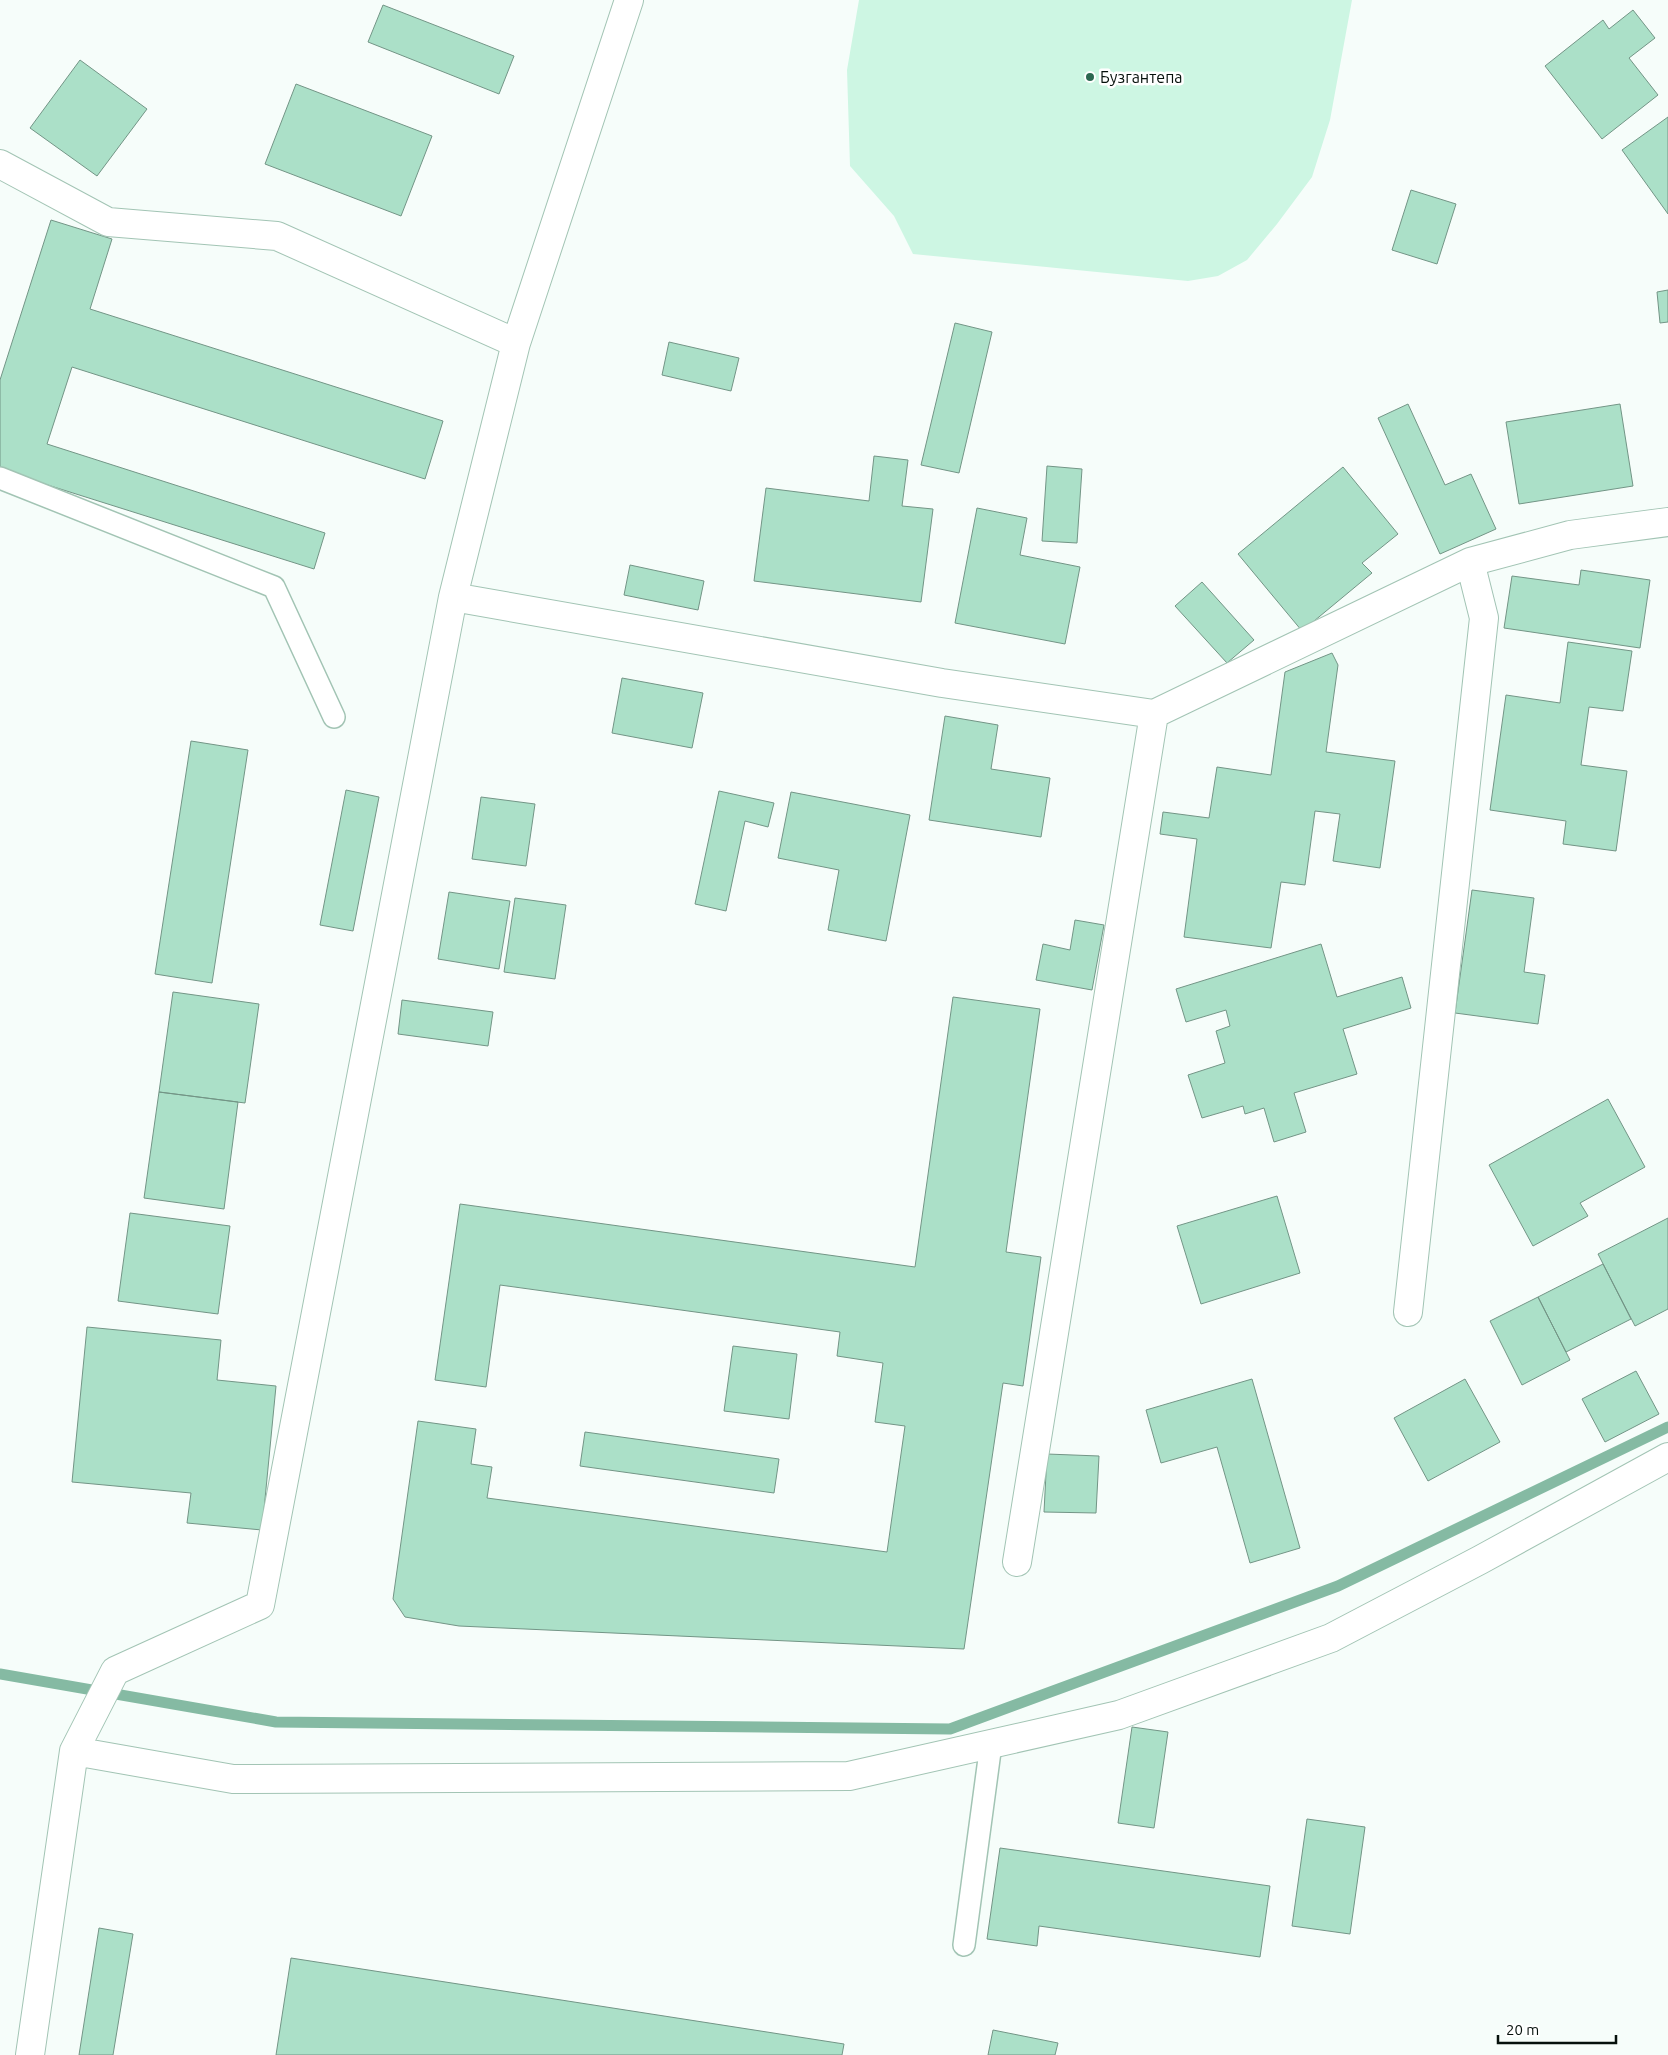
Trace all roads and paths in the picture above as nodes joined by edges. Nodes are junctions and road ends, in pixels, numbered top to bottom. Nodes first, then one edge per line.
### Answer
1 (629, 0) edge
2 (0, 164) edge
3 (516, 343) junction
4 (0, 478) edge
5 (1668, 522) edge
6 (1470, 562) junction
7 (453, 596) junction
8 (1154, 714) junction
9 (334, 717) dead end
10 (1408, 1312) dead end
11 (1668, 1457) edge
12 (1017, 1562) dead end
13 (991, 1744) junction
14 (74, 1752) junction
15 (964, 1945) dead end
16 (30, 2055) edge

1 - 3 street
2 - 3 street
3 - 7 street
4 - 9 lane
5 - 6 street
6 - 8 street
6 - 10 street
7 - 8 street
7 - 14 street
8 - 12 street
11 - 13 street
13 - 14 street
13 - 15 lane
14 - 16 street

